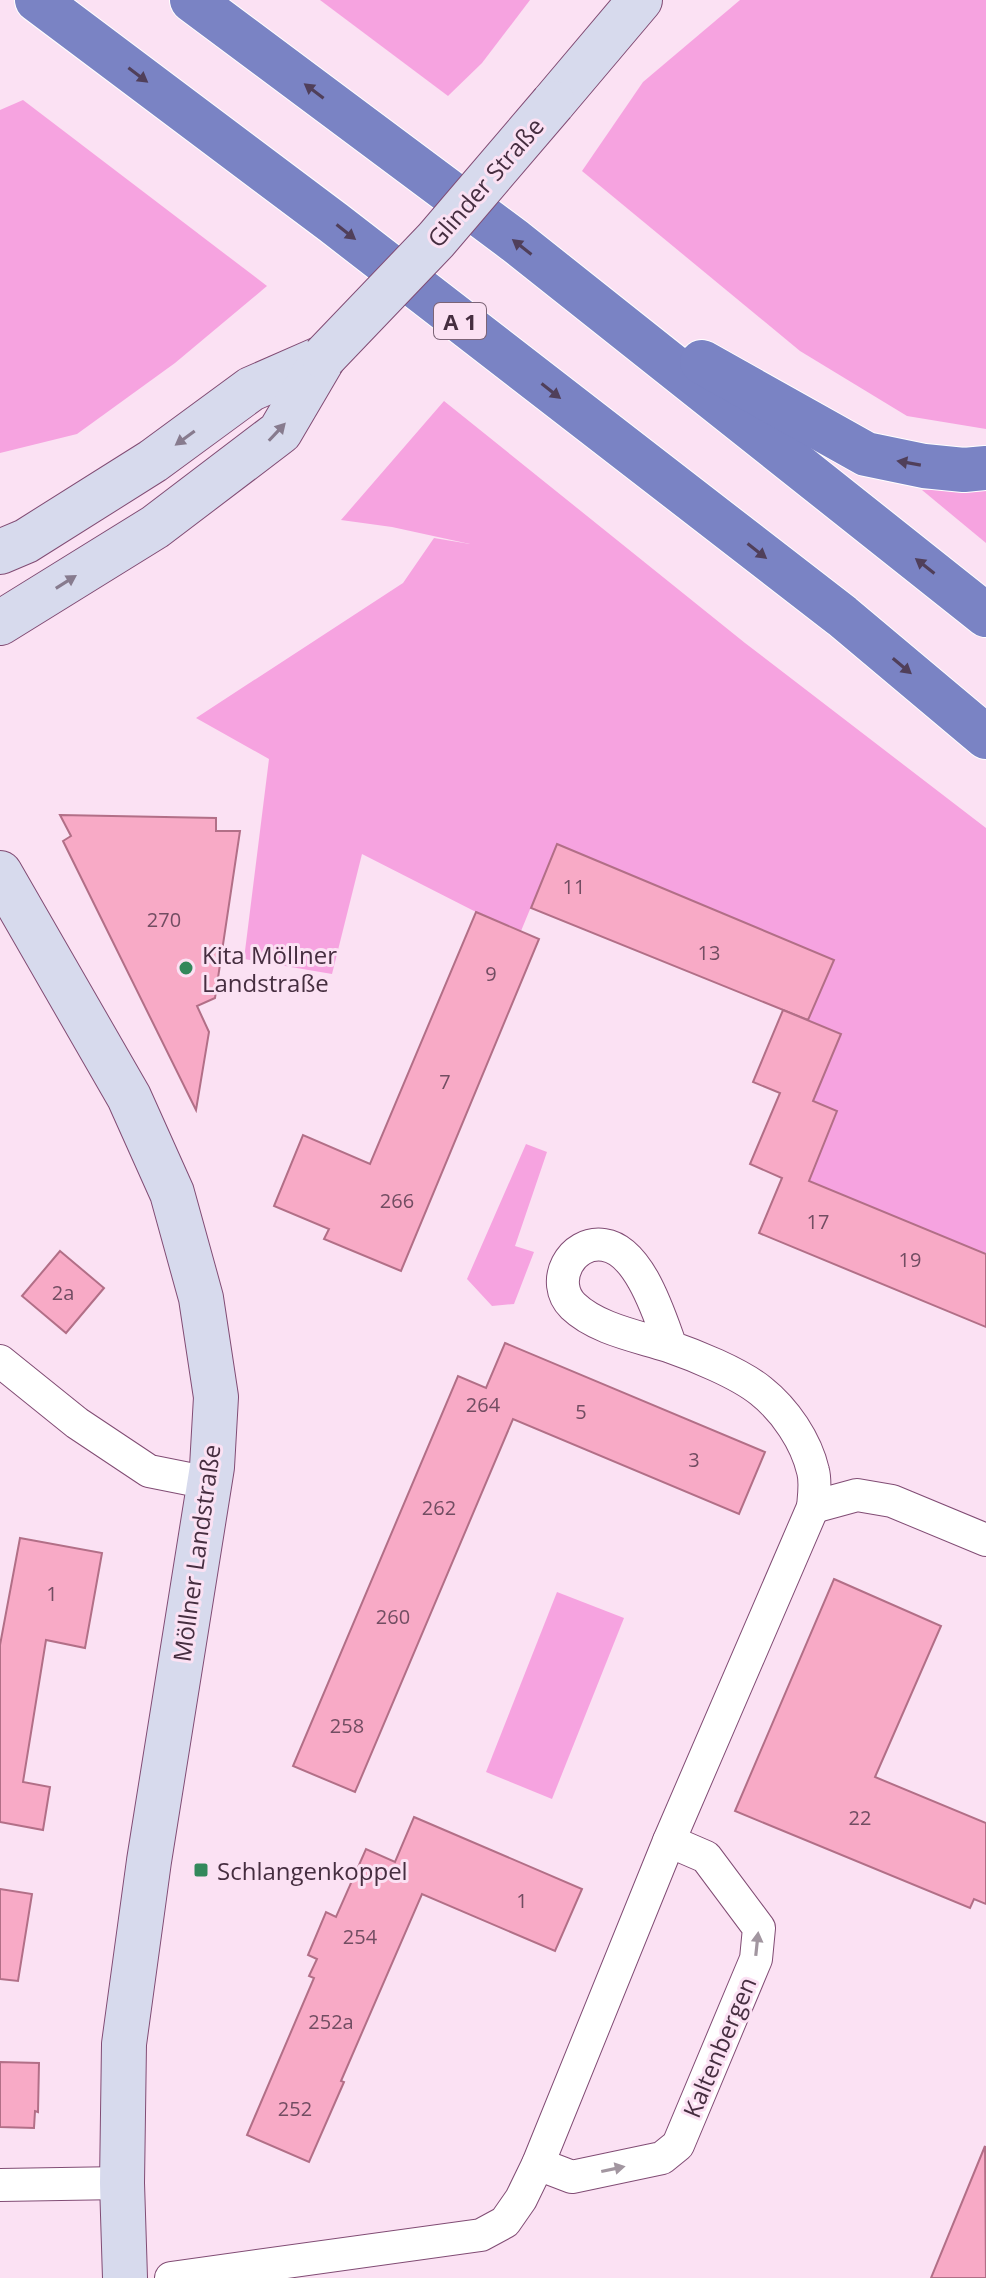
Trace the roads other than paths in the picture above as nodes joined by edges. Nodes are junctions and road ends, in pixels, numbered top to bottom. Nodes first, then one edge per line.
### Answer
1 (12, 0) edge
2 (37, 0) edge
3 (192, 0) edge
4 (640, 0) edge
5 (76, 28) junction
6 (583, 296) junction
7 (324, 357) junction
8 (986, 468) edge
9 (0, 552) edge
10 (986, 615) edge
11 (0, 623) edge
12 (986, 737) edge
13 (0, 873) edge
14 (671, 1347) dead end
15 (0, 1361) edge
16 (209, 1483) junction
17 (813, 1507) junction
18 (986, 1540) edge
19 (669, 1841) junction
20 (538, 2164) junction
21 (122, 2183) junction
22 (0, 2185) edge
23 (125, 2278) edge
24 (171, 2278) edge

1 - 5 highway
2 - 5 highway, A 1
6 -> 3 highway
4 - 7 street, Glinder Straße, bridge
5 -> 12 highway, A 1
8 -> 6 highway
10 -> 6 highway
7 -> 9 street, Glinder Straße
11 -> 7 street, Glinder Straße
13 - 16 street, Möllner Landstraße
14 - 17 street
15 - 16 street
16 - 21 street, Möllner Landstraße
17 - 18 street
17 - 19 street
19 - 20 street
20 -> 19 street, Kaltenbergen
20 - 24 street
21 - 22 street
21 - 23 street, Möllner Landstraße

